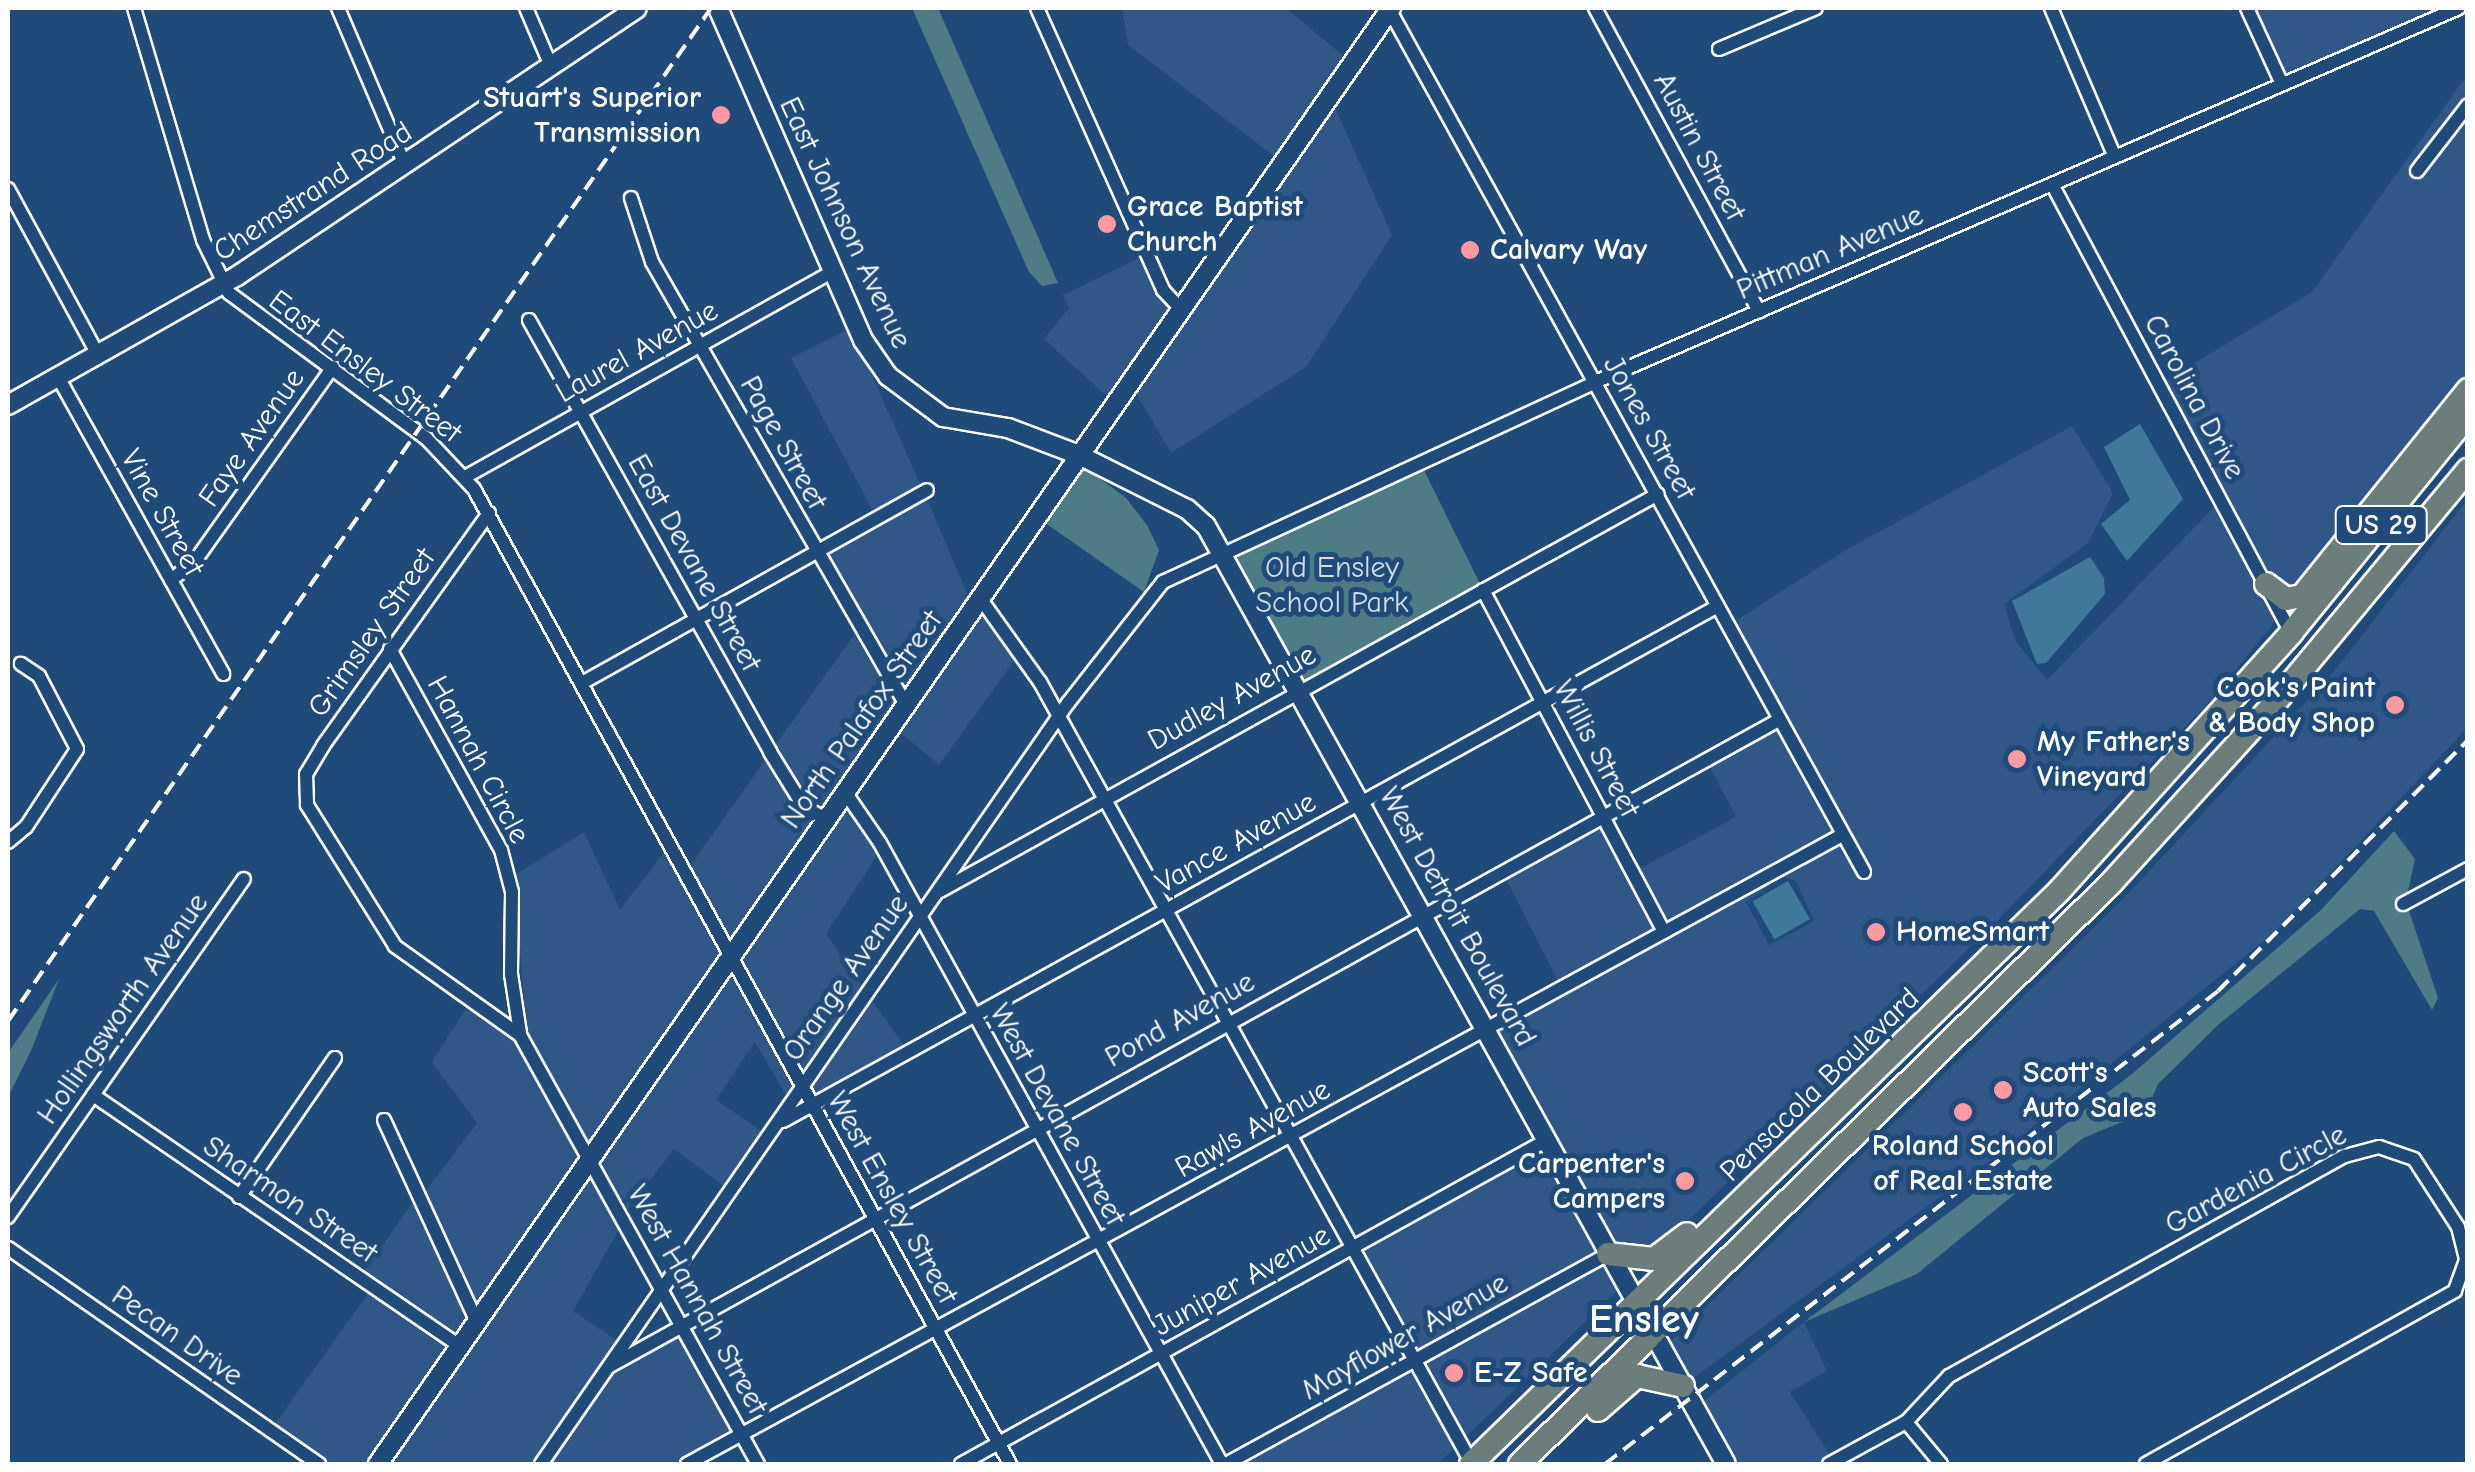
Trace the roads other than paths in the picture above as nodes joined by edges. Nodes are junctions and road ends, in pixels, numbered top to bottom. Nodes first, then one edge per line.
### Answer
1 (134, 8) edge
2 (338, 8) edge
3 (526, 8) edge
4 (637, 8) edge
5 (718, 8) edge
6 (1036, 8) edge
7 (1390, 8) edge
8 (1595, 8) edge
9 (1816, 8) edge
10 (2051, 8) edge
11 (2247, 8) edge
12 (2459, 8) edge
13 (1720, 50) dead end
14 (551, 66) junction
15 (2282, 84) junction
16 (2468, 105) edge
17 (2115, 156) junction
18 (405, 165) junction
19 (2418, 170) dead end
20 (2052, 184) junction
21 (8, 188) edge
22 (631, 198) dead end
23 (832, 270) junction
24 (225, 284) junction
25 (1181, 309) junction
26 (1759, 311) junction
27 (529, 320) dead end
28 (700, 345) junction
29 (98, 355) junction
30 (333, 367) junction
31 (58, 377) junction
32 (1595, 382) junction
33 (2468, 390) edge
34 (8, 405) edge
35 (581, 413) junction
36 (2468, 415) edge
37 (1079, 455) junction
38 (2468, 470) edge
39 (465, 477) junction
40 (926, 490) dead end
41 (1658, 494) junction
42 (489, 513) junction
43 (1223, 550) junction
44 (816, 552) junction
45 (171, 580) junction
46 (2266, 584) junction
47 (1483, 590) junction
48 (980, 598) junction
49 (1718, 606) junction
50 (698, 618) junction
51 (2291, 633) junction
52 (390, 649) junction
53 (20, 664) dead end
54 (223, 674) dead end
55 (582, 684) junction
56 (1300, 689) junction
57 (906, 704) junction
58 (1544, 704) junction
59 (1058, 717) junction
60 (1779, 720) junction
61 (845, 792) junction
62 (1104, 798) junction
63 (2190, 798) junction
64 (1362, 802) junction
65 (1604, 816) junction
66 (826, 819) junction
67 (1842, 835) junction
68 (8, 842) edge
69 (2468, 869) edge
70 (1864, 872) dead end
71 (244, 879) dead end
72 (938, 892) junction
73 (2404, 904) dead end
74 (1166, 910) junction
75 (920, 915) junction
76 (1424, 915) junction
77 (1664, 932) junction
78 (731, 956) junction
79 (974, 1016) junction
80 (1228, 1023) junction
81 (1486, 1027) junction
82 (520, 1036) junction
83 (1911, 1039) junction
84 (335, 1058) dead end
85 (802, 1086) junction
86 (1856, 1092) junction
87 (93, 1095) junction
88 (812, 1104) junction
89 (384, 1120) dead end
90 (778, 1124) junction
91 (1036, 1128) junction
92 (1290, 1136) junction
93 (1548, 1140) junction
94 (590, 1160) junction
95 (240, 1197) junction
96 (8, 1217) edge
97 (874, 1218) junction
98 (1098, 1243) junction
99 (8, 1248) edge
100 (1352, 1248) junction
101 (1608, 1254) junction
102 (661, 1286) junction
103 (1636, 1304) junction
104 (477, 1322) junction
105 (682, 1324) junction
106 (936, 1332) junction
107 (1653, 1334) junction
108 (460, 1346) junction
109 (1160, 1355) junction
110 (1413, 1362) junction
111 (608, 1368) junction
112 (1683, 1386) junction
113 (1906, 1422) junction
114 (743, 1436) junction
115 (998, 1444) junction
116 (320, 1464) edge
117 (378, 1464) edge
118 (541, 1464) edge
119 (687, 1464) edge
120 (758, 1464) edge
121 (961, 1464) edge
122 (1010, 1464) edge
123 (1224, 1464) edge
124 (1471, 1464) edge
125 (1505, 1464) edge
126 (1520, 1464) edge
127 (1541, 1464) edge
128 (1726, 1464) edge
129 (1829, 1464) edge
130 (1941, 1464) edge
131 (2146, 1464) edge

1 - 24 street, East Ensley Street
2 - 18 street
3 - 14 street
4 - 14 main road, Chemstrand Road
5 - 23 main road, East Johnson Avenue
6 - 25 street
7 - 25 main road, North Palafox Street
7 - 32 street, Jones Street
8 - 26 street, Austin Street
9 - 13 street
10 - 17 street
11 - 15 street
12 - 15 street, Pittman Avenue
14 - 18 main road, Chemstrand Road
15 - 17 street, Pittman Avenue
16 - 19 street
17 - 20 street, Pittman Avenue
18 - 24 main road, Chemstrand Road
20 - 26 street, Pittman Avenue
20 - 46 street, Carolina Drive
21 - 29 street
22 - 28 street, Page Street
23 - 28 street, Laurel Avenue
23 - 37 main road, East Johnson Avenue
24 - 29 main road, Chemstrand Road
24 - 30 street, East Ensley Street
25 - 37 main road, North Palafox Street
26 - 32 street, Pittman Avenue
27 - 35 street, East Devane Street
28 - 35 street, Laurel Avenue
28 - 44 street, Page Street
29 - 31 main road, Chemstrand Road
30 - 39 street, East Ensley Street
30 - 45 street, Faye Avenue
31 - 34 main road, Chemstrand Road
31 - 45 street, Vine Street
32 - 41 street, Jones Street
32 - 43 street, Pittman Avenue
33 - 46 highway
35 - 39 street, Laurel Avenue
35 - 50 street, East Devane Street
36 - 51 highway, Pensacola Boulevard / US 29
37 - 43 main road, West Detroit Boulevard
37 - 48 main road, North Palafox Street
38 - 63 highway, Pensacola Boulevard / US 29
39 - 42 street, East Ensley Street
40 - 44 street
41 - 47 street, Dudley Avenue
41 - 49 street, Jones Street
42 - 52 street, Grimsley Street
42 - 55 street, East Ensley Street
43 - 56 main road, West Detroit Boulevard
43 - 59 street, Orange Avenue
44 - 50 street
44 - 57 street, Page Street
45 - 54 street, Vine Street
46 - 51 street, Carolina Drive
47 - 56 street, Dudley Avenue
47 - 58 street, Willis Street
48 - 57 main road, North Palafox Street
48 - 59 street
49 - 58 street, Vance Avenue
49 - 60 street, Jones Street
50 - 55 street
50 - 66 street, East Devane Street
51 - 63 highway
51 - 83 highway, Pensacola Boulevard / US 29
52 - 82 street, Hannah Circle
52 - 82 street, Grimsley Street
53 - 68 street
55 - 78 street, East Ensley Street
56 - 62 street, Dudley Avenue
56 - 64 main road, West Detroit Boulevard
57 - 61 main road, North Palafox Street
58 - 64 street, Vance Avenue
58 - 65 street, Willis Street
59 - 62 street
59 - 72 street, Orange Avenue
60 - 65 street, Pond Avenue
60 - 67 street, Jones Street
61 - 66 main road, North Palafox Street
61 - 75 street, West Devane Street
62 - 72 street, Dudley Avenue
62 - 74 street
63 - 107 highway, Pensacola Boulevard / US 29
64 - 74 street, Vance Avenue
64 - 76 main road, West Detroit Boulevard
65 - 76 street, Pond Avenue
65 - 77 street, Willis Street
66 - 78 main road, North Palafox Street
67 - 70 street, Jones Street
67 - 77 street, Rawls Avenue
69 - 73 street
71 - 87 street, Hollingsworth Avenue
72 - 75 street, Orange Avenue
74 - 79 street, Vance Avenue
74 - 80 street
75 - 79 street, West Devane Street
75 - 85 street, Orange Avenue
76 - 80 street, Pond Avenue
76 - 81 main road, West Detroit Boulevard
77 - 81 street, Rawls Avenue
78 - 85 street, West Ensley Street
78 - 94 main road, North Palafox Street
79 - 88 street, Vance Avenue
79 - 91 street, West Devane Street
80 - 91 street, Pond Avenue
80 - 92 street
81 - 92 street, Rawls Avenue
81 - 93 main road, West Detroit Boulevard
82 - 94 street, West Hannah Street
83 - 86 highway, Pensacola Boulevard / US 29
83 - 107 highway
84 - 95 street
85 - 88 street, West Ensley Street
85 - 90 street, Orange Avenue
86 - 101 highway
86 - 103 highway, Pensacola Boulevard / US 29
87 - 95 street, Sharmon Street
87 - 96 street, Hollingsworth Avenue
88 - 90 street, Vance Avenue
88 - 97 street, West Ensley Street
89 - 104 street
90 - 102 street, Orange Avenue
91 - 97 street, Pond Avenue
91 - 98 street, West Devane Street
92 - 98 street, Rawls Avenue
92 - 100 street
93 - 100 street, Juniper Avenue
93 - 101 main road, West Detroit Boulevard
94 - 102 street, West Hannah Street
94 - 104 main road, North Palafox Street
95 - 108 street, Sharmon Street
97 - 105 street, Pond Avenue
97 - 106 street, West Ensley Street
98 - 106 street, Rawls Avenue
98 - 109 street, West Devane Street
99 - 116 street, Pecan Drive
100 - 109 street, Juniper Avenue
100 - 110 street
101 - 103 main road, West Detroit Boulevard
101 - 110 street, Mayflower Avenue
102 - 105 street, West Hannah Street
102 - 111 street, Orange Avenue
103 - 107 main road, West Detroit Boulevard
103 - 124 highway, Pensacola Boulevard / US 29
103 - 125 highway
104 - 108 main road, North Palafox Street
105 - 111 street, Pond Avenue
105 - 114 street, West Hannah Street
106 - 114 street, Rawls Avenue
106 - 115 street, West Ensley Street
107 - 112 main road, West Detroit Boulevard
107 - 126 highway, Pensacola Boulevard / US 29
108 - 117 main road, North Palafox Street
109 - 115 street, Juniper Avenue
109 - 123 street, West Devane Street
110 - 123 street, Mayflower Avenue
110 - 124 street
111 - 118 street, Orange Avenue
112 - 127 highway
112 - 128 main road, West Detroit Boulevard
113 - 129 street, Gardenia Circle
113 - 130 street
113 - 131 street, Gardenia Circle
114 - 119 street, Rawls Avenue
114 - 120 street, West Hannah Street
115 - 121 street, Juniper Avenue
115 - 122 street, West Ensley Street

